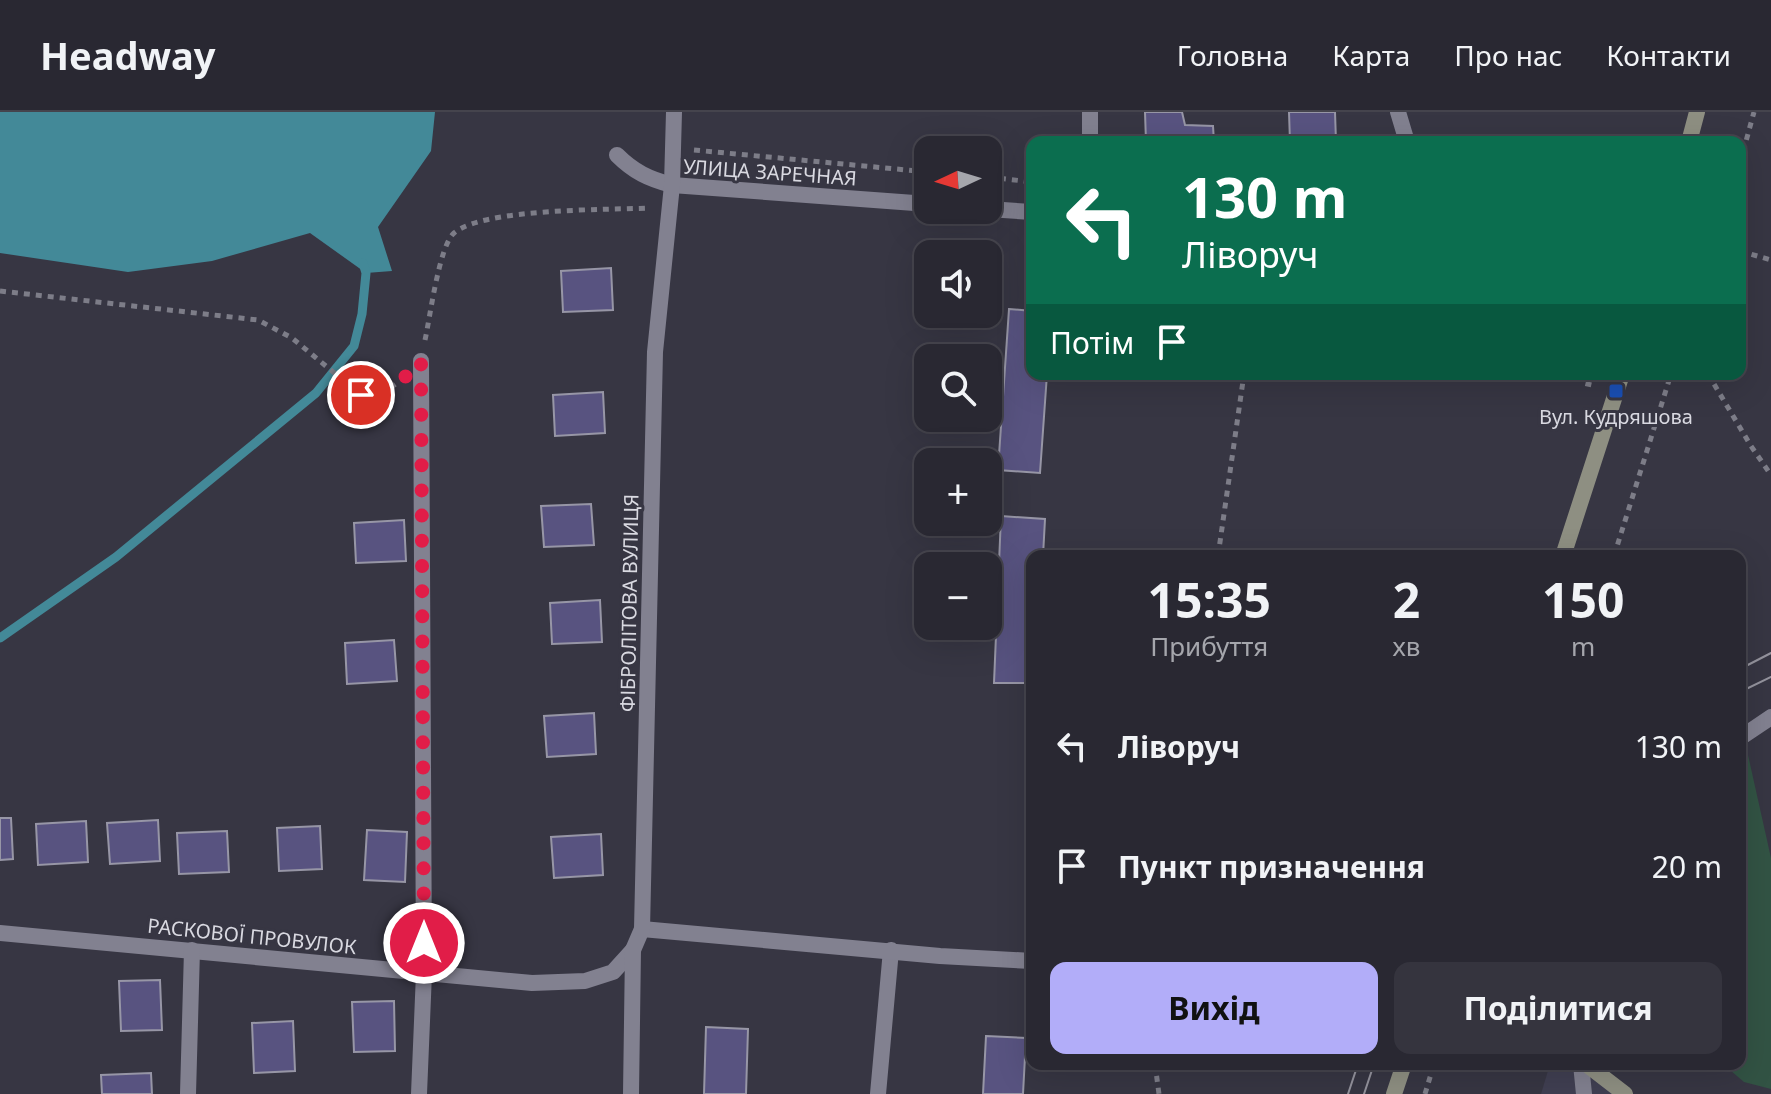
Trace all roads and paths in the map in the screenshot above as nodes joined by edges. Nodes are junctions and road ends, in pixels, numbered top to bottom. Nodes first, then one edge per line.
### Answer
1 (674, 112) edge
2 (1090, 112) edge
3 (1398, 112) edge
4 (1697, 112) edge
5 (1754, 112) edge
6 (1090, 136) edge
7 (1405, 136) edge
8 (1691, 136) edge
9 (1746, 141) edge
10 (673, 148) junction
11 (617, 155) dead end
12 (914, 171) edge
13 (1002, 179) edge
14 (1026, 181) edge
15 (672, 185) junction
16 (914, 203) edge
17 (670, 207) junction
18 (1002, 210) edge
19 (1026, 212) edge
20 (1746, 253) edge
21 (1771, 260) edge
22 (0, 291) edge
23 (421, 361) junction
24 (1243, 380) edge
25 (1620, 380) edge
26 (1669, 380) edge
27 (1712, 380) edge
28 (1771, 475) edge
29 (1219, 550) edge
30 (1565, 550) edge
31 (1616, 550) edge
32 (1771, 717) edge
33 (1746, 734) edge
34 (642, 929) junction
35 (0, 933) edge
36 (192, 950) junction
37 (633, 950) junction
38 (891, 950) junction
39 (1026, 961) edge
40 (424, 973) junction
41 (1156, 1070) edge
42 (1402, 1070) edge
43 (1432, 1070) edge
44 (1583, 1070) edge
45 (1591, 1070) edge
46 (188, 1094) edge
47 (419, 1094) edge
48 (631, 1094) edge
49 (878, 1094) edge
50 (1159, 1094) edge
51 (1394, 1094) edge
52 (1425, 1094) edge
53 (1584, 1094) edge
54 (1625, 1094) edge

1 - 10 street, ФІБРОЛІТОВА ВУЛИЦЯ
2 - 6 street
3 - 7 street
4 - 8 main road
5 - 9 path
10 - 12 path
10 - 15 street, ФІБРОЛІТОВА ВУЛИЦЯ
11 - 15 street, УЛИЦА ЗАРЕЧНАЯ
13 - 14 path
15 - 16 street, УЛИЦА ЗАРЕЧНАЯ
15 - 17 street, ФІБРОЛІТОВА ВУЛИЦЯ
17 - 23 path
17 - 34 street, ФІБРОЛІТОВА ВУЛИЦЯ
18 - 19 street
20 - 21 path
22 - 23 path
23 - 40 street
24 - 29 path
25 - 30 main road
26 - 31 path
27 - 28 path
32 - 33 street
34 - 37 street, ФІБРОЛІТОВА ВУЛИЦЯ
34 - 38 street
35 - 36 street, РАСКОВОЇ ПРОВУЛОК
36 - 40 street, РАСКОВОЇ ПРОВУЛОК
36 - 46 street
37 - 40 street, РАСКОВОЇ ПРОВУЛОК
37 - 48 street, ФІБРОЛІТОВА ВУЛИЦЯ
38 - 39 street
38 - 49 street
40 - 47 street
41 - 50 path
42 - 51 main road
43 - 52 path
44 - 53 street
45 - 54 main road

